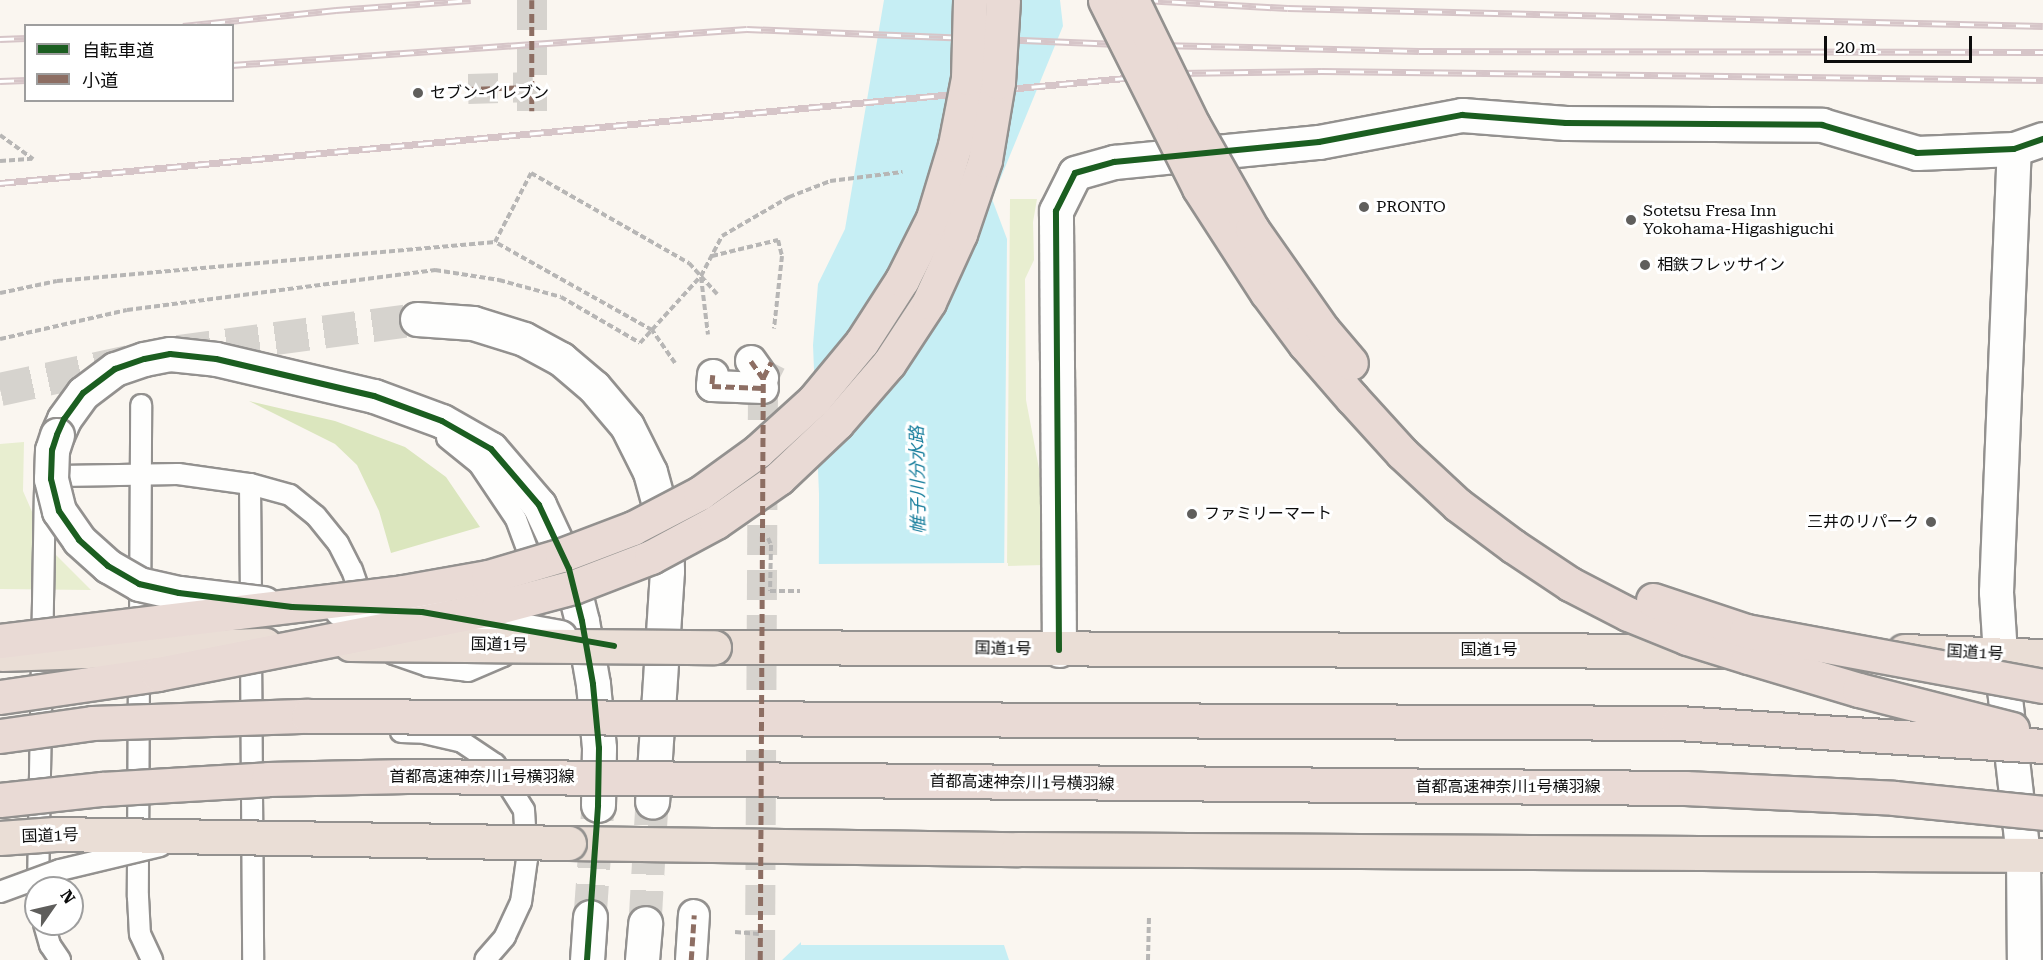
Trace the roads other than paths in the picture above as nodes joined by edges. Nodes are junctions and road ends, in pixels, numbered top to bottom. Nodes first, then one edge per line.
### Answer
1 (970, 0) edge
2 (1002, 0) edge
3 (1106, 0) edge
4 (1132, 0) edge
5 (2028, 144) edge
6 (417, 319) tunnel mouth
7 (713, 375) road end
8 (759, 376) dead end
9 (374, 396) junction
10 (141, 405) dead end
11 (141, 474) junction
12 (250, 484) junction
13 (0, 641) edge
14 (614, 646) junction
15 (1059, 650) junction
16 (1727, 651) junction
17 (0, 654) edge
18 (2000, 654) junction
19 (2043, 656) edge
20 (2043, 686) edge
21 (0, 697) edge
22 (0, 729) edge
23 (0, 736) edge
24 (2043, 737) edge
25 (2043, 746) edge
26 (0, 800) edge
27 (652, 802) tunnel mouth
28 (598, 805) tunnel mouth
29 (2043, 813) edge
30 (200, 836) junction
31 (0, 838) edge
32 (2033, 855) edge
33 (39, 876) edge
34 (0, 892) edge
35 (694, 915) dead end
36 (590, 917) tunnel mouth
37 (645, 923) tunnel mouth
38 (47, 936) edge
39 (60, 960) edge
40 (152, 960) edge
41 (253, 960) edge
42 (485, 960) edge
43 (587, 960) edge
44 (642, 960) edge
45 (692, 960) edge
46 (2024, 960) edge

1 - 13 highway, bridge
2 - 21 highway, bridge
3 - 16 highway, bridge
4 - 20 highway, bridge
5 - 15 street
5 - 18 street
6 - 27 street
7 - 8 street
9 - 12 lane
9 - 14 street, bridge
9 - 28 street
10 - 11 lane
11 - 12 lane
11 - 33 lane
11 - 40 lane
12 - 41 lane
14 - 15 highway, 国道1号, bridge
14 - 17 highway, 国道1号, bridge
15 - 16 highway, 国道1号
16 - 18 highway, 国道1号
16 - 24 highway, bridge
18 - 19 highway, 国道1号
18 - 32 street
22 - 42 lane, bridge
23 - 25 highway, bridge
26 - 29 highway, 首都高速神奈川1号横羽線, bridge
30 - 31 highway, 国道1号, bridge
30 - 32 highway, 国道1号, bridge
30 - 34 lane, bridge
32 - 46 street
35 - 45 street
36 - 43 street
37 - 44 street
38 - 39 lane

